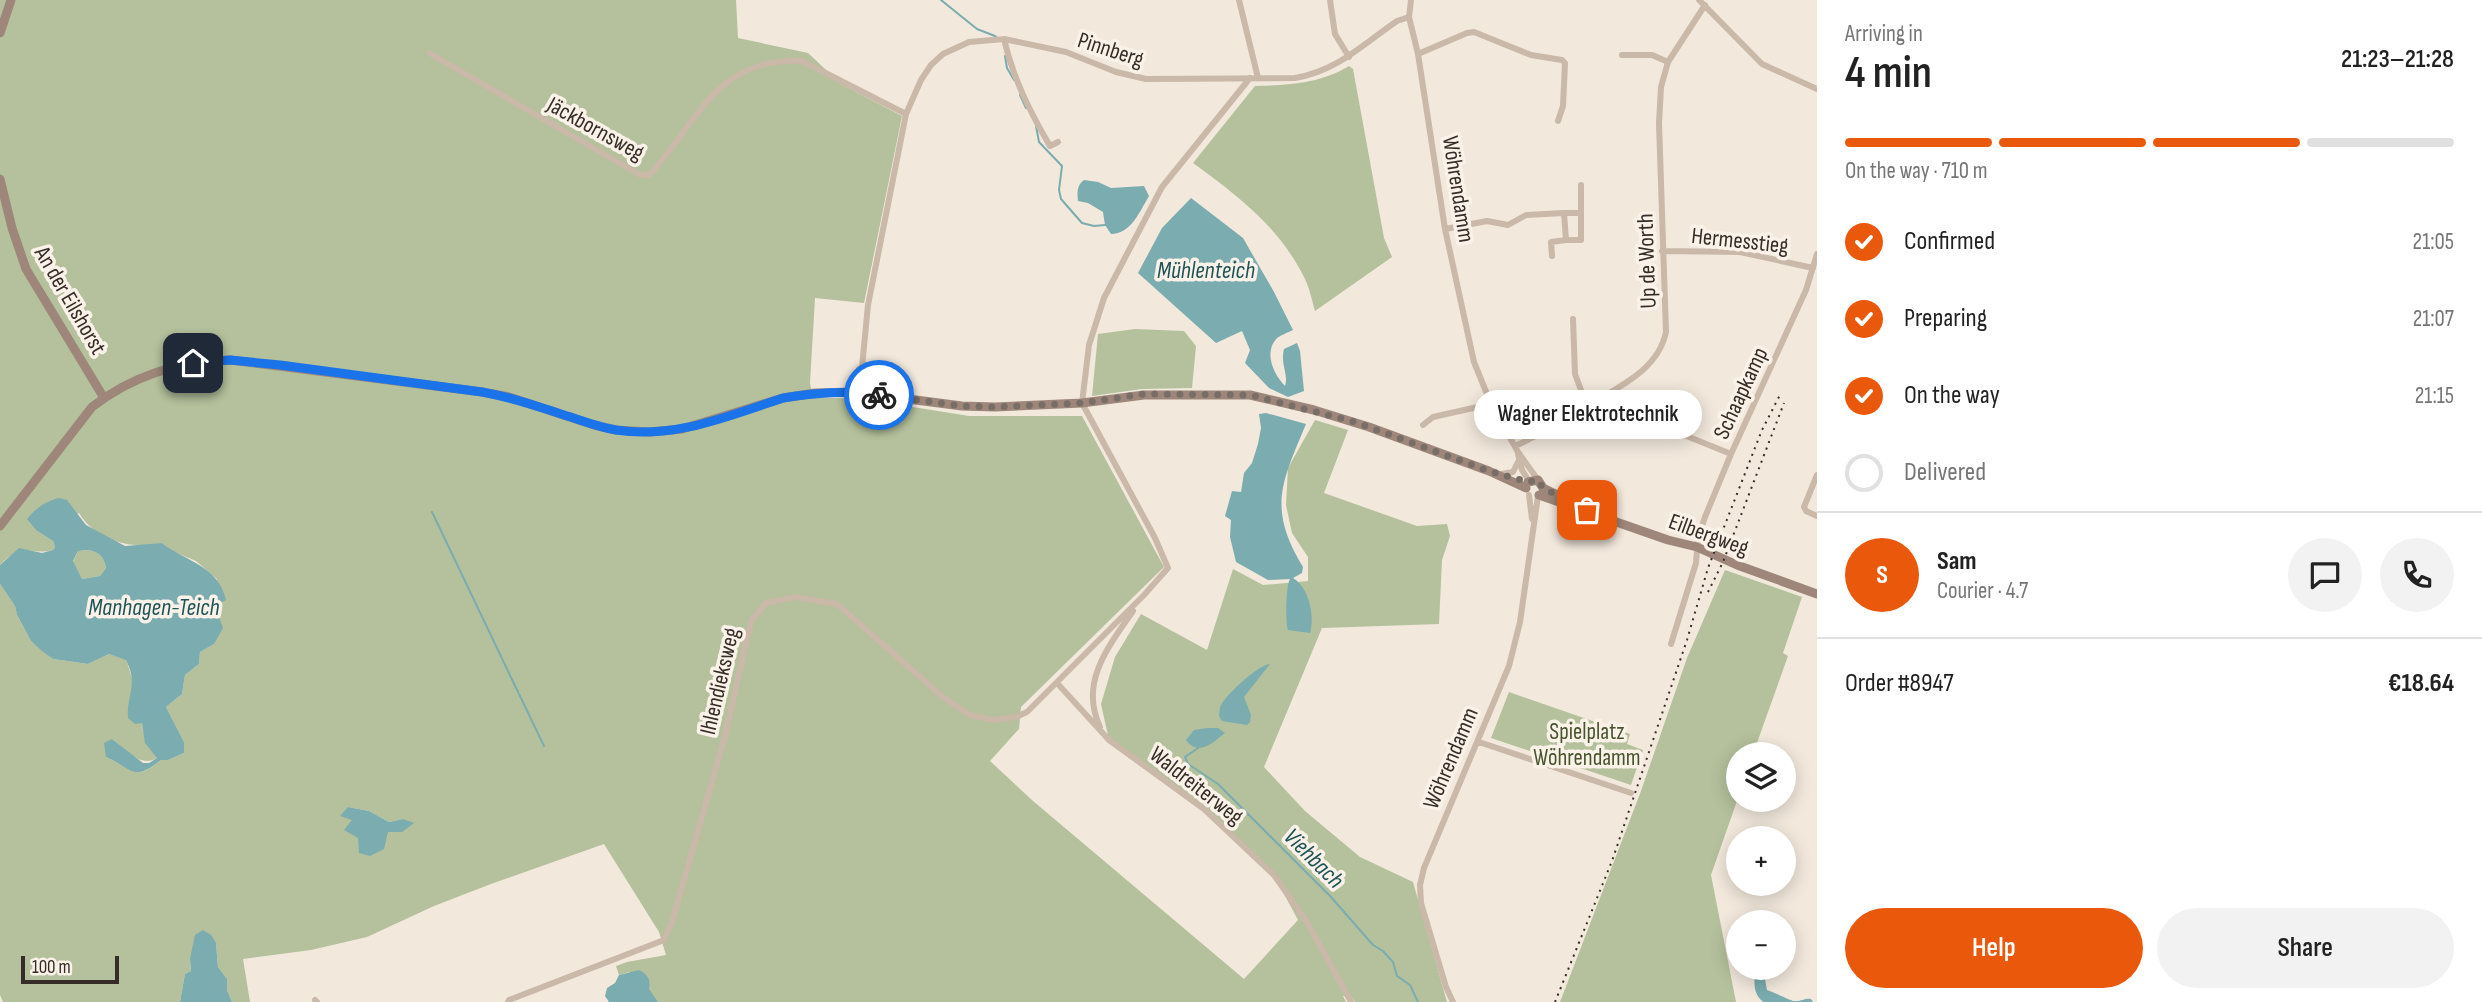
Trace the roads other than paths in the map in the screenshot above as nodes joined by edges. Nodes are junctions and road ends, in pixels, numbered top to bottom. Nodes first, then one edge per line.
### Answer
1 (11, 0) edge
2 (1239, 0) edge
3 (1330, 0) edge
4 (1411, 0) edge
5 (1704, 2) edge
6 (1409, 18) junction
7 (0, 33) edge
8 (1004, 39) junction
9 (429, 52) dead end
10 (1418, 54) junction
11 (1622, 55) dead end
12 (1349, 57) junction
13 (1668, 62) junction
14 (1254, 78) junction
15 (1817, 89) edge
16 (906, 114) junction
17 (1558, 121) dead end
18 (1058, 142) dead end
19 (0, 179) edge
20 (1581, 185) dead end
21 (1564, 213) junction
22 (1581, 213) junction
23 (1445, 229) junction
24 (1566, 240) junction
25 (1662, 251) junction
26 (1817, 254) edge
27 (1552, 257) dead end
28 (1813, 268) junction
29 (1573, 319) dead end
30 (862, 367) junction
31 (854, 391) junction
32 (867, 393) junction
33 (1609, 394) junction
34 (104, 398) junction
35 (1082, 403) junction
36 (1491, 404) junction
37 (1587, 405) junction
38 (1423, 425) dead end
39 (1517, 449) junction
40 (1731, 454) junction
41 (1519, 460) junction
42 (1489, 471) junction
43 (1502, 474) junction
44 (1817, 475) edge
45 (1534, 488) junction
46 (1817, 516) edge
47 (0, 526) edge
48 (1697, 547) junction
49 (1817, 594) edge
50 (1144, 595) junction
51 (1671, 644) dead end
52 (1057, 683) junction
53 (1109, 740) junction
54 (1479, 742) junction
55 (1631, 793) dead end
56 (508, 1002) edge
57 (1351, 1002) edge
58 (1453, 1002) edge

1 - 7 main road
2 - 14 street
3 - 12 street
4 - 6 street
5 - 13 street, Up de Worth
5 - 15 street
6 - 10 street, Wöhrendamm
6 - 12 street, Pinnberg
8 - 14 street, Pinnberg
8 - 16 street, Pinnberg
8 - 18 street
9 - 16 street, Jäckbornsweg
10 - 17 street
10 - 23 street, Wöhrendamm
11 - 13 street
12 - 14 street, Pinnberg
13 - 25 street, Up de Worth
14 - 35 street
16 - 30 street
19 - 34 main road, An der Eilshorst
20 - 22 street
21 - 22 street
21 - 23 street
21 - 24 street
22 - 24 street
23 - 36 street, Wöhrendamm
24 - 27 street
25 - 28 street, Hermesstieg
25 - 33 street, Up de Worth
26 - 28 street, Schaapkamp
28 - 40 street, Schaapkamp
29 - 37 street
30 - 31 street
30 - 32 street
31 - 32 main road
31 - 34 main road
32 - 35 main road
33 - 37 street, Up de Worth
33 - 40 street
34 - 47 main road
35 - 42 main road
35 - 50 street, Waldreiterweg
36 - 38 street
36 - 39 street, Wöhrendamm
37 - 39 street, Up de Worth
39 - 41 street, Wöhrendamm
39 - 45 street, Wöhrendamm
40 - 48 street, Schaapkamp
41 - 43 street
41 - 45 street, Wöhrendamm
42 - 43 main road
42 - 45 main road
43 - 45 main road
44 - 46 street
45 - 48 main road, Eilbergweg
45 - 54 street, Wöhrendamm
48 - 49 main road, Eilbergweg
48 - 51 street, Schaapkamp
50 - 52 street, Waldreiterweg
50 - 53 street, Waldreiterweg
52 - 53 street, Waldreiterweg
52 - 56 street, Ihlendieksweg
53 - 57 street, Waldreiterweg
54 - 55 street
54 - 58 street, Wöhrendamm

